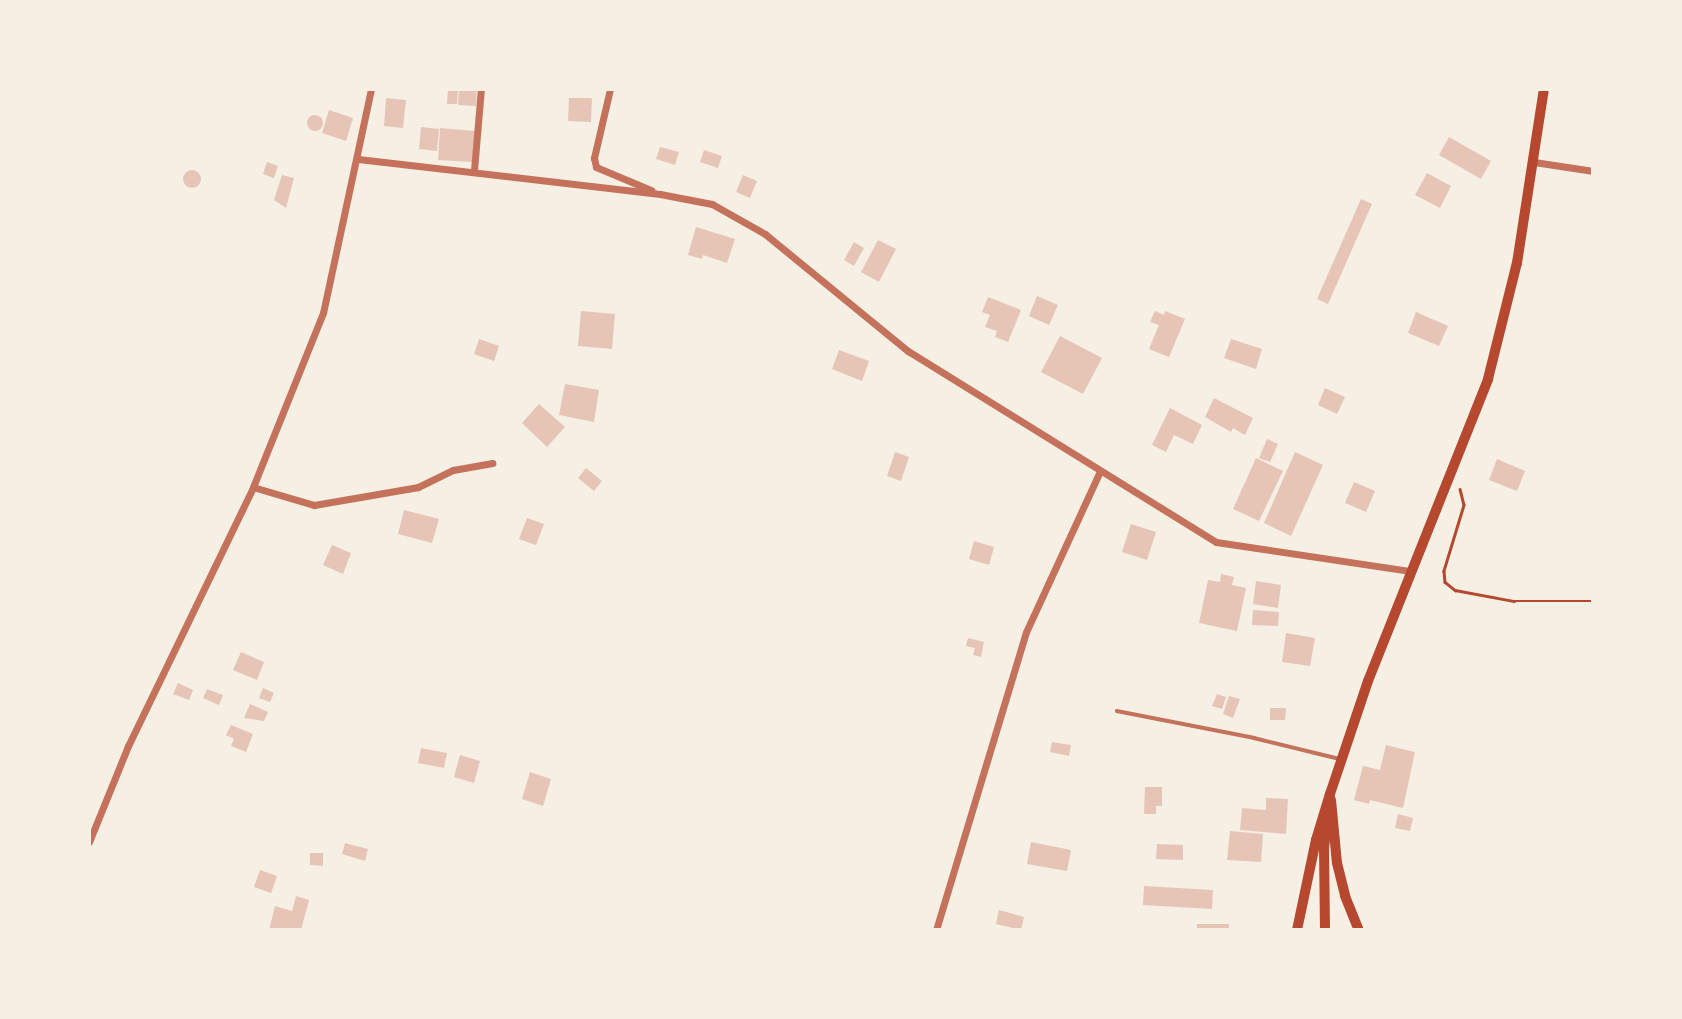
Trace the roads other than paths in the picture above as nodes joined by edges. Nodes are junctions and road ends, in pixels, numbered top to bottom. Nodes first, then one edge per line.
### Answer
1 (371, 89) edge
2 (481, 89) edge
3 (610, 89) edge
4 (1544, 89) edge
5 (358, 159) junction
6 (1534, 162) junction
7 (474, 170) junction
8 (1593, 172) edge
9 (660, 194) junction
10 (492, 463) dead end
11 (1100, 471) junction
12 (253, 487) junction
13 (1411, 571) junction
14 (1117, 711) dead end
15 (1342, 760) junction
16 (1331, 793) junction
17 (89, 842) edge
18 (936, 930) edge
19 (1297, 930) edge
20 (1325, 930) edge
21 (1359, 930) edge

1 - 5 street
2 - 7 street
3 - 9 street
4 - 6 main road
5 - 7 street
5 - 12 street
6 - 8 street
6 - 13 main road
7 - 9 street
9 - 11 street
10 - 12 street
11 - 13 street
11 - 18 street
12 - 17 street
13 - 15 main road
14 - 15 lane
15 - 16 main road
16 - 19 main road
16 - 20 main road
16 - 21 main road

